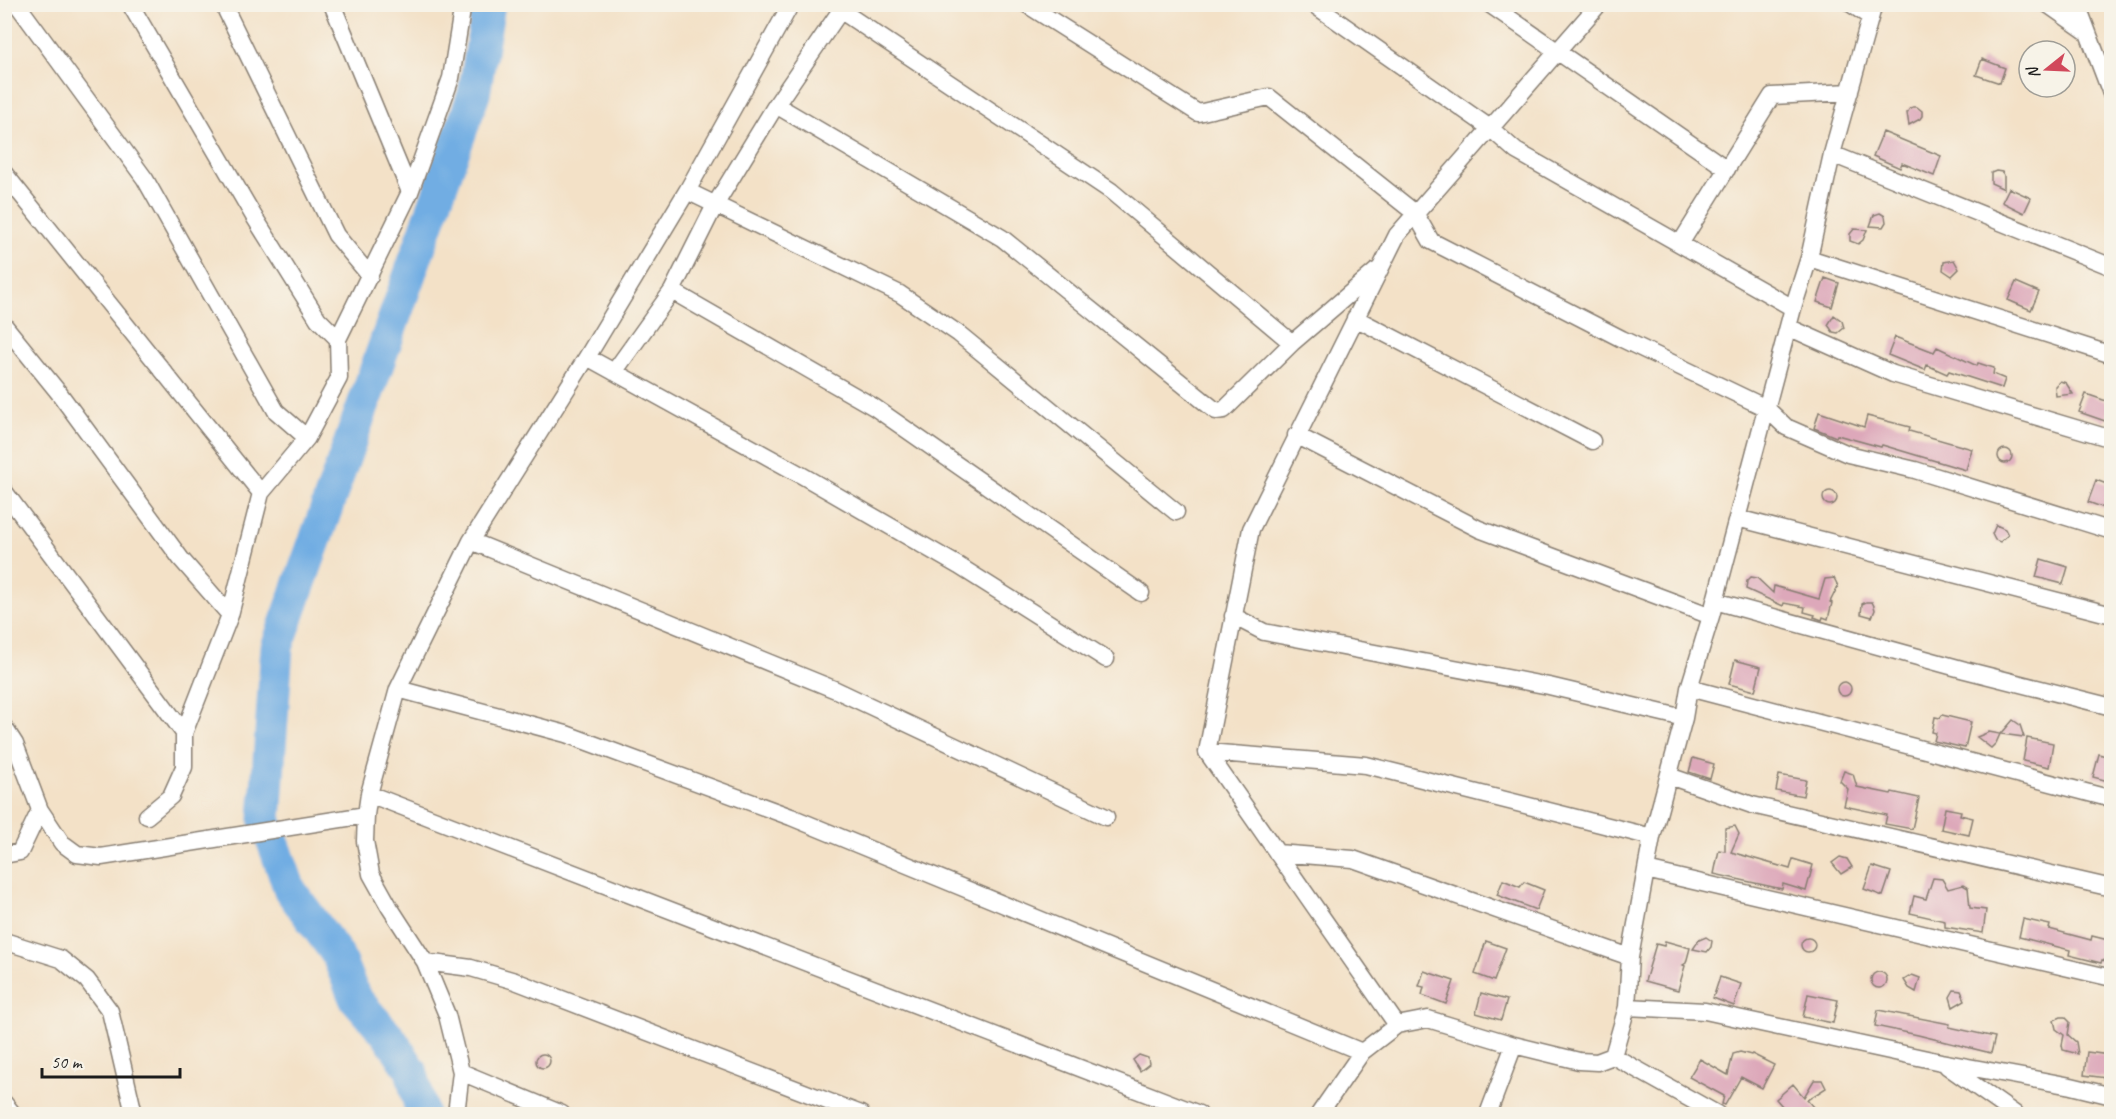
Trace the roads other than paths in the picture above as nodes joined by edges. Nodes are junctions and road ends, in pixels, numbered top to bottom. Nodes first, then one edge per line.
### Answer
1 (17, 4) edge
2 (130, 4) edge
3 (223, 4) edge
4 (332, 4) edge
5 (463, 4) edge
6 (791, 4) edge
7 (1026, 4) edge
8 (1314, 4) edge
9 (1489, 4) edge
10 (1599, 4) edge
11 (1851, 4) edge
12 (2047, 4) edge
13 (2077, 4) edge
14 (843, 7) edge
15 (1872, 11) edge
16 (2087, 32) junction
17 (1558, 51) junction
18 (1850, 92) junction
19 (2112, 96) edge
20 (776, 105) junction
21 (1490, 129) junction
22 (1832, 154) junction
23 (1727, 169) junction
24 (4, 173) edge
25 (687, 191) junction
26 (410, 192) junction
27 (716, 205) junction
28 (1415, 213) junction
29 (1680, 244) junction
30 (1809, 258) junction
31 (1383, 264) junction
32 (2112, 267) edge
33 (370, 276) junction
34 (672, 291) junction
35 (1793, 308) junction
36 (1355, 318) junction
37 (4, 325) edge
38 (1788, 327) junction
39 (338, 339) junction
40 (1292, 343) junction
41 (2112, 355) edge
42 (587, 357) junction
43 (615, 372) junction
44 (1766, 408) junction
45 (1296, 435) junction
46 (307, 438) junction
47 (2112, 439) edge
48 (1592, 441) dead end
49 (4, 491) edge
50 (261, 493) junction
51 (1176, 512) dead end
52 (1737, 518) junction
53 (2112, 531) edge
54 (471, 541) junction
55 (1141, 593) dead end
56 (1713, 609) junction
57 (230, 615) junction
58 (2112, 615) edge
59 (1233, 616) junction
60 (1106, 659) dead end
61 (1689, 688) junction
62 (398, 689) junction
63 (2112, 707) edge
64 (1684, 718) junction
65 (4, 727) edge
66 (184, 733) junction
67 (1207, 752) junction
68 (1669, 776) junction
69 (369, 794) junction
70 (2112, 800) edge
71 (40, 810) junction
72 (366, 815) junction
73 (147, 816) dead end
74 (1106, 817) dead end
75 (1652, 837) junction
76 (1277, 853) junction
77 (12, 854) edge
78 (4, 868) edge
79 (1646, 870) junction
80 (2112, 888) edge
81 (4, 941) edge
82 (1630, 957) junction
83 (425, 962) junction
84 (2112, 978) edge
85 (1627, 1007) junction
86 (1397, 1025) junction
87 (1514, 1045) junction
88 (1362, 1052) junction
89 (1613, 1056) junction
90 (1941, 1062) junction
91 (461, 1072) junction
92 (2112, 1096) edge
93 (4, 1103) edge
94 (13, 1114) edge
95 (134, 1114) edge
96 (456, 1114) edge
97 (562, 1114) edge
98 (861, 1114) edge
99 (1199, 1114) edge
100 (1319, 1114) edge
101 (1488, 1114) edge
102 (1718, 1114) edge
103 (2016, 1114) edge

1 - 46 street
2 - 39 street
3 - 33 street
4 - 26 street
5 - 26 street
6 - 25 street
7 - 28 street
8 - 21 street
9 - 17 street
10 - 17 street
11 - 15 street
12 - 16 street
13 - 16 street
14 - 20 street
14 - 40 street
15 - 18 street
16 - 19 street
17 - 21 street
17 - 23 street
18 - 22 street
18 - 23 street
20 - 27 street
20 - 40 street
21 - 28 street
21 - 29 street
22 - 30 street
22 - 32 street
23 - 29 street
24 - 50 street
25 - 27 street
25 - 42 street
26 - 33 street
27 - 34 street
27 - 51 street
28 - 31 street
28 - 44 street
29 - 35 street
30 - 35 street
30 - 41 street
31 - 36 street
31 - 40 street
33 - 39 street
34 - 43 street
34 - 55 street
35 - 38 street
36 - 45 street
36 - 48 street
37 - 57 street
38 - 44 street
38 - 47 street
39 - 46 street
42 - 43 street
42 - 54 street
43 - 60 street
44 - 52 street
44 - 53 street
45 - 56 street
45 - 59 street
46 - 50 street
49 - 66 street
50 - 57 street
52 - 56 street
52 - 58 street
54 - 62 street
54 - 74 street
56 - 61 street
56 - 63 street
57 - 66 street
59 - 64 street
59 - 67 street
61 - 64 street
61 - 70 street
62 - 69 street
62 - 88 street
64 - 68 street
65 - 71 street
66 - 73 street
67 - 75 street
67 - 76 street
68 - 75 street
68 - 80 street
69 - 72 street
69 - 99 street
71 - 72 street
71 - 77 street
72 - 83 street
75 - 79 street
76 - 82 street
76 - 86 street
77 - 78 street
79 - 82 street
79 - 84 street
81 - 95 street
82 - 85 street
83 - 91 street
83 - 98 street
85 - 89 street
85 - 90 street
86 - 87 street
86 - 88 street
87 - 89 street
87 - 101 street
88 - 100 street
89 - 102 street
90 - 92 street
90 - 103 street
91 - 96 street
91 - 97 street
93 - 94 street

